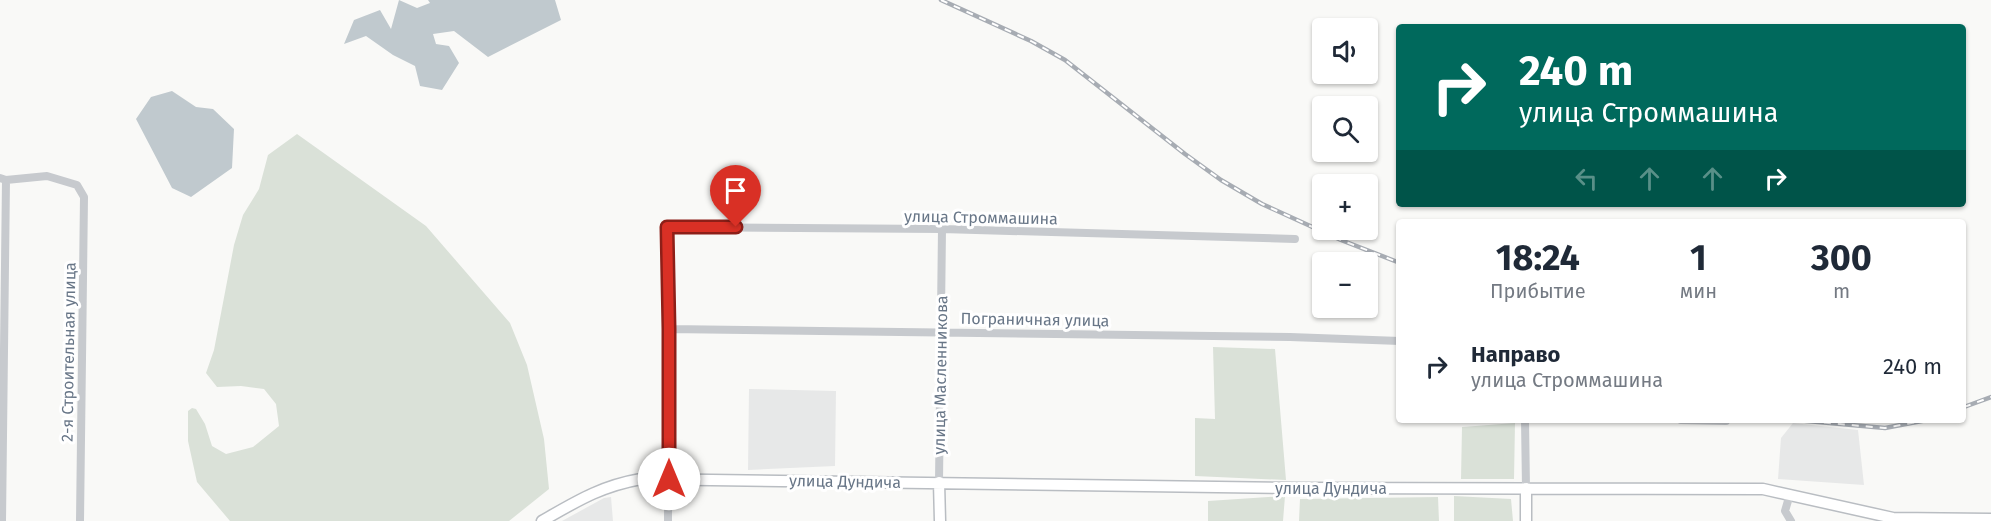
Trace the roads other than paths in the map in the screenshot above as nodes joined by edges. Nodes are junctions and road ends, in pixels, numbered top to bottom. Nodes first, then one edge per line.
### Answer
1 (3, 179) edge
2 (942, 229) junction
3 (1295, 239) dead end
4 (669, 329) junction
5 (940, 331) junction
6 (1396, 340) edge
7 (1525, 423) edge
8 (669, 479) junction
9 (939, 482) junction
10 (1526, 488) junction
11 (1790, 494) junction
12 (1991, 519) edge
13 (2, 521) edge
14 (80, 521) edge
15 (542, 521) edge
16 (668, 521) edge
17 (940, 521) edge
18 (1527, 521) edge
19 (1791, 521) edge

1 - 13 street
1 - 14 street, 2-я Строительная улица
2 - 3 street, улица Строммашина
2 - 4 street, улица Строммашина
2 - 5 street, улица Масленникова
4 - 5 street, Пограничная улица
4 - 8 street
5 - 6 street, Пограничная улица
5 - 9 street, улица Масленникова
7 - 10 street
8 - 9 main road, улица Дундича
8 - 15 main road, улица Дундича
8 - 16 street
9 - 10 main road, улица Дундича
9 - 17 main road, улица Масленникова
10 - 11 main road, улица Дундича
10 - 18 main road
11 - 12 main road, улица Дундича
11 - 19 street

